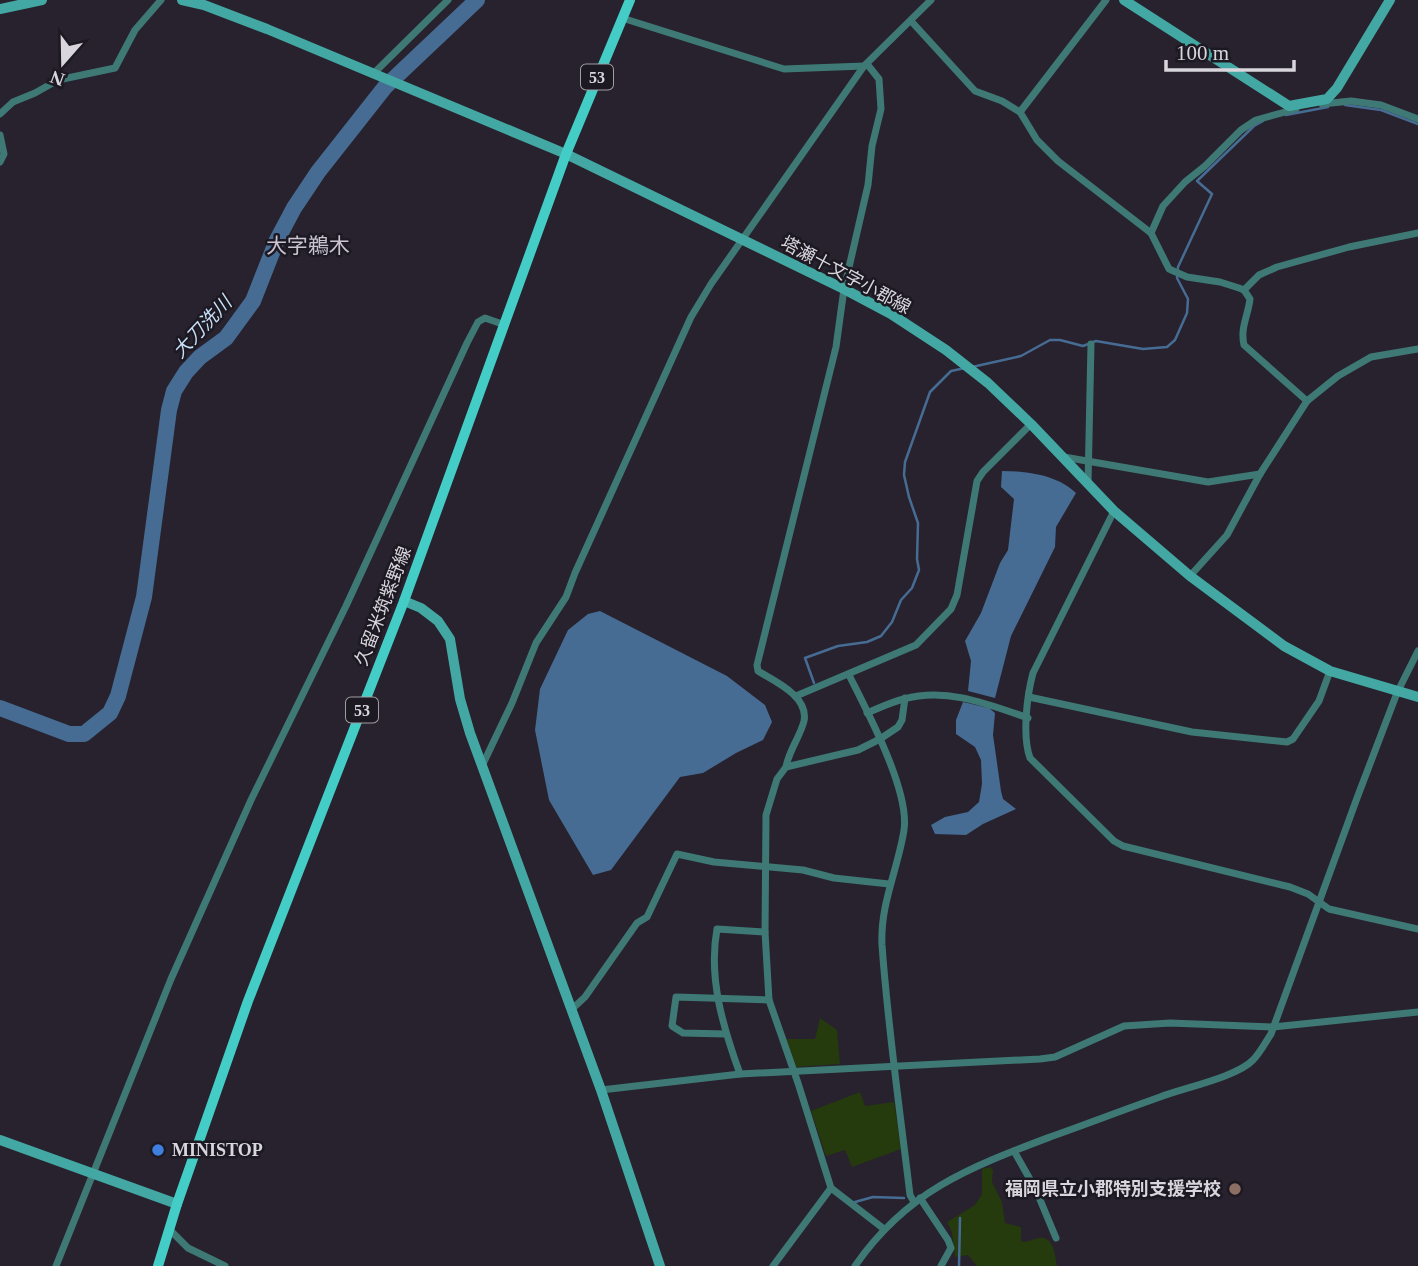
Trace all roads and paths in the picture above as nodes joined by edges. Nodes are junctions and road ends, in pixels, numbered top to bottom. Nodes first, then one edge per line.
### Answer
1 (42, 0) edge
2 (161, 0) edge
3 (181, 0) edge
4 (448, 0) edge
5 (631, 0) edge
6 (931, 0) edge
7 (1106, 0) edge
8 (1124, 0) edge
9 (1390, 0) edge
10 (0, 9) edge
11 (622, 18) junction
12 (911, 21) junction
13 (866, 65) junction
14 (377, 74) junction
15 (1310, 104) junction
16 (1020, 113) junction
17 (0, 114) edge
18 (1418, 120) edge
19 (0, 135) edge
20 (566, 154) junction
21 (0, 162) edge
22 (1151, 233) junction
23 (1418, 233) edge
24 (741, 239) junction
25 (844, 289) junction
26 (1244, 290) junction
27 (505, 325) junction
28 (1091, 344) dead end
29 (1418, 349) edge
30 (1307, 401) junction
31 (1031, 424) junction
32 (1062, 456) junction
33 (1088, 462) junction
34 (1260, 474) junction
35 (1088, 484) junction
36 (1114, 511) junction
37 (1190, 576) junction
38 (404, 601) junction
39 (1418, 651) edge
40 (1330, 671) junction
41 (849, 675) junction
42 (1397, 693) junction
43 (796, 696) junction
44 (1030, 697) junction
45 (1418, 697) edge
46 (905, 698) junction
47 (867, 713) junction
48 (1027, 718) junction
49 (880, 739) junction
50 (482, 766) junction
51 (786, 767) junction
52 (766, 867) junction
53 (889, 884) junction
54 (1320, 905) junction
55 (1418, 929) edge
56 (765, 932) junction
57 (717, 998) junction
58 (769, 1000) junction
59 (571, 1010) junction
60 (1418, 1012) edge
61 (1273, 1027) junction
62 (726, 1034) junction
63 (895, 1065) junction
64 (793, 1071) junction
65 (740, 1074) junction
66 (601, 1090) junction
67 (0, 1140) edge
68 (1014, 1151) junction
69 (92, 1174) junction
70 (831, 1188) junction
71 (917, 1200) junction
72 (177, 1204) junction
73 (884, 1228) junction
74 (169, 1229) junction
75 (1056, 1238) dead end
76 (56, 1266) edge
77 (158, 1266) edge
78 (225, 1266) edge
79 (660, 1266) edge
80 (773, 1266) edge
81 (855, 1266) edge
82 (941, 1266) edge

1 - 10 main road
2 - 17 street
3 - 14 main road, 塔瀬十文字小郡線
4 - 14 street
5 - 11 main road, 久留米筑紫野線 / 53
6 - 12 street
7 - 16 street
8 - 15 main road
9 - 15 main road
11 - 13 street
11 - 20 main road, 久留米筑紫野線 / 53
12 - 13 street
12 - 16 street
13 - 24 street
13 - 25 street
14 - 20 main road, 塔瀬十文字小郡線
15 - 18 street
15 - 22 street
16 - 22 street
19 - 21 street
20 - 24 main road, 塔瀬十文字小郡線
20 - 27 main road, 久留米筑紫野線 / 53
22 - 26 street
23 - 26 street
24 - 25 main road, 塔瀬十文字小郡線
24 - 50 street
25 - 31 main road, 塔瀬十文字小郡線
25 - 43 street
26 - 30 street
27 - 38 main road, 久留米筑紫野線 / 53
27 - 69 street
28 - 33 street
29 - 30 street
30 - 34 street
31 - 32 main road, 塔瀬十文字小郡線
31 - 41 street
32 - 33 street
32 - 35 main road, 塔瀬十文字小郡線
33 - 34 street
33 - 35 street
34 - 37 street
35 - 36 main road, 塔瀬十文字小郡線
36 - 37 main road, 塔瀬十文字小郡線
36 - 44 street
37 - 40 main road, 塔瀬十文字小郡線
38 - 50 main road
38 - 72 main road, 久留米筑紫野線 / 53
39 - 42 street
40 - 42 main road, 塔瀬十文字小郡線
40 - 44 street
41 - 43 street
41 - 47 street
42 - 45 main road, 塔瀬十文字小郡線
42 - 54 street
43 - 51 street
44 - 48 street
46 - 47 street
46 - 48 street
46 - 49 street
47 - 49 street
48 - 54 street
49 - 51 street
49 - 53 street
50 - 59 main road
51 - 52 street
52 - 53 street
52 - 56 street
52 - 59 street
53 - 63 street
54 - 55 street
54 - 61 street
56 - 57 street
56 - 58 street
57 - 58 street
57 - 62 street
57 - 62 street
58 - 64 street
59 - 66 main road
60 - 61 street
61 - 63 street
61 - 68 street
62 - 65 street
63 - 64 street
63 - 71 street
64 - 65 street
64 - 70 street
65 - 66 street
66 - 79 main road
67 - 69 main road
68 - 71 street
68 - 75 street
69 - 72 main road
69 - 76 street
70 - 73 street
70 - 80 street
71 - 73 street
71 - 82 street
72 - 74 main road, 久留米筑紫野線 / 53
73 - 81 street
74 - 77 main road, 久留米筑紫野線 / 53
74 - 78 street

